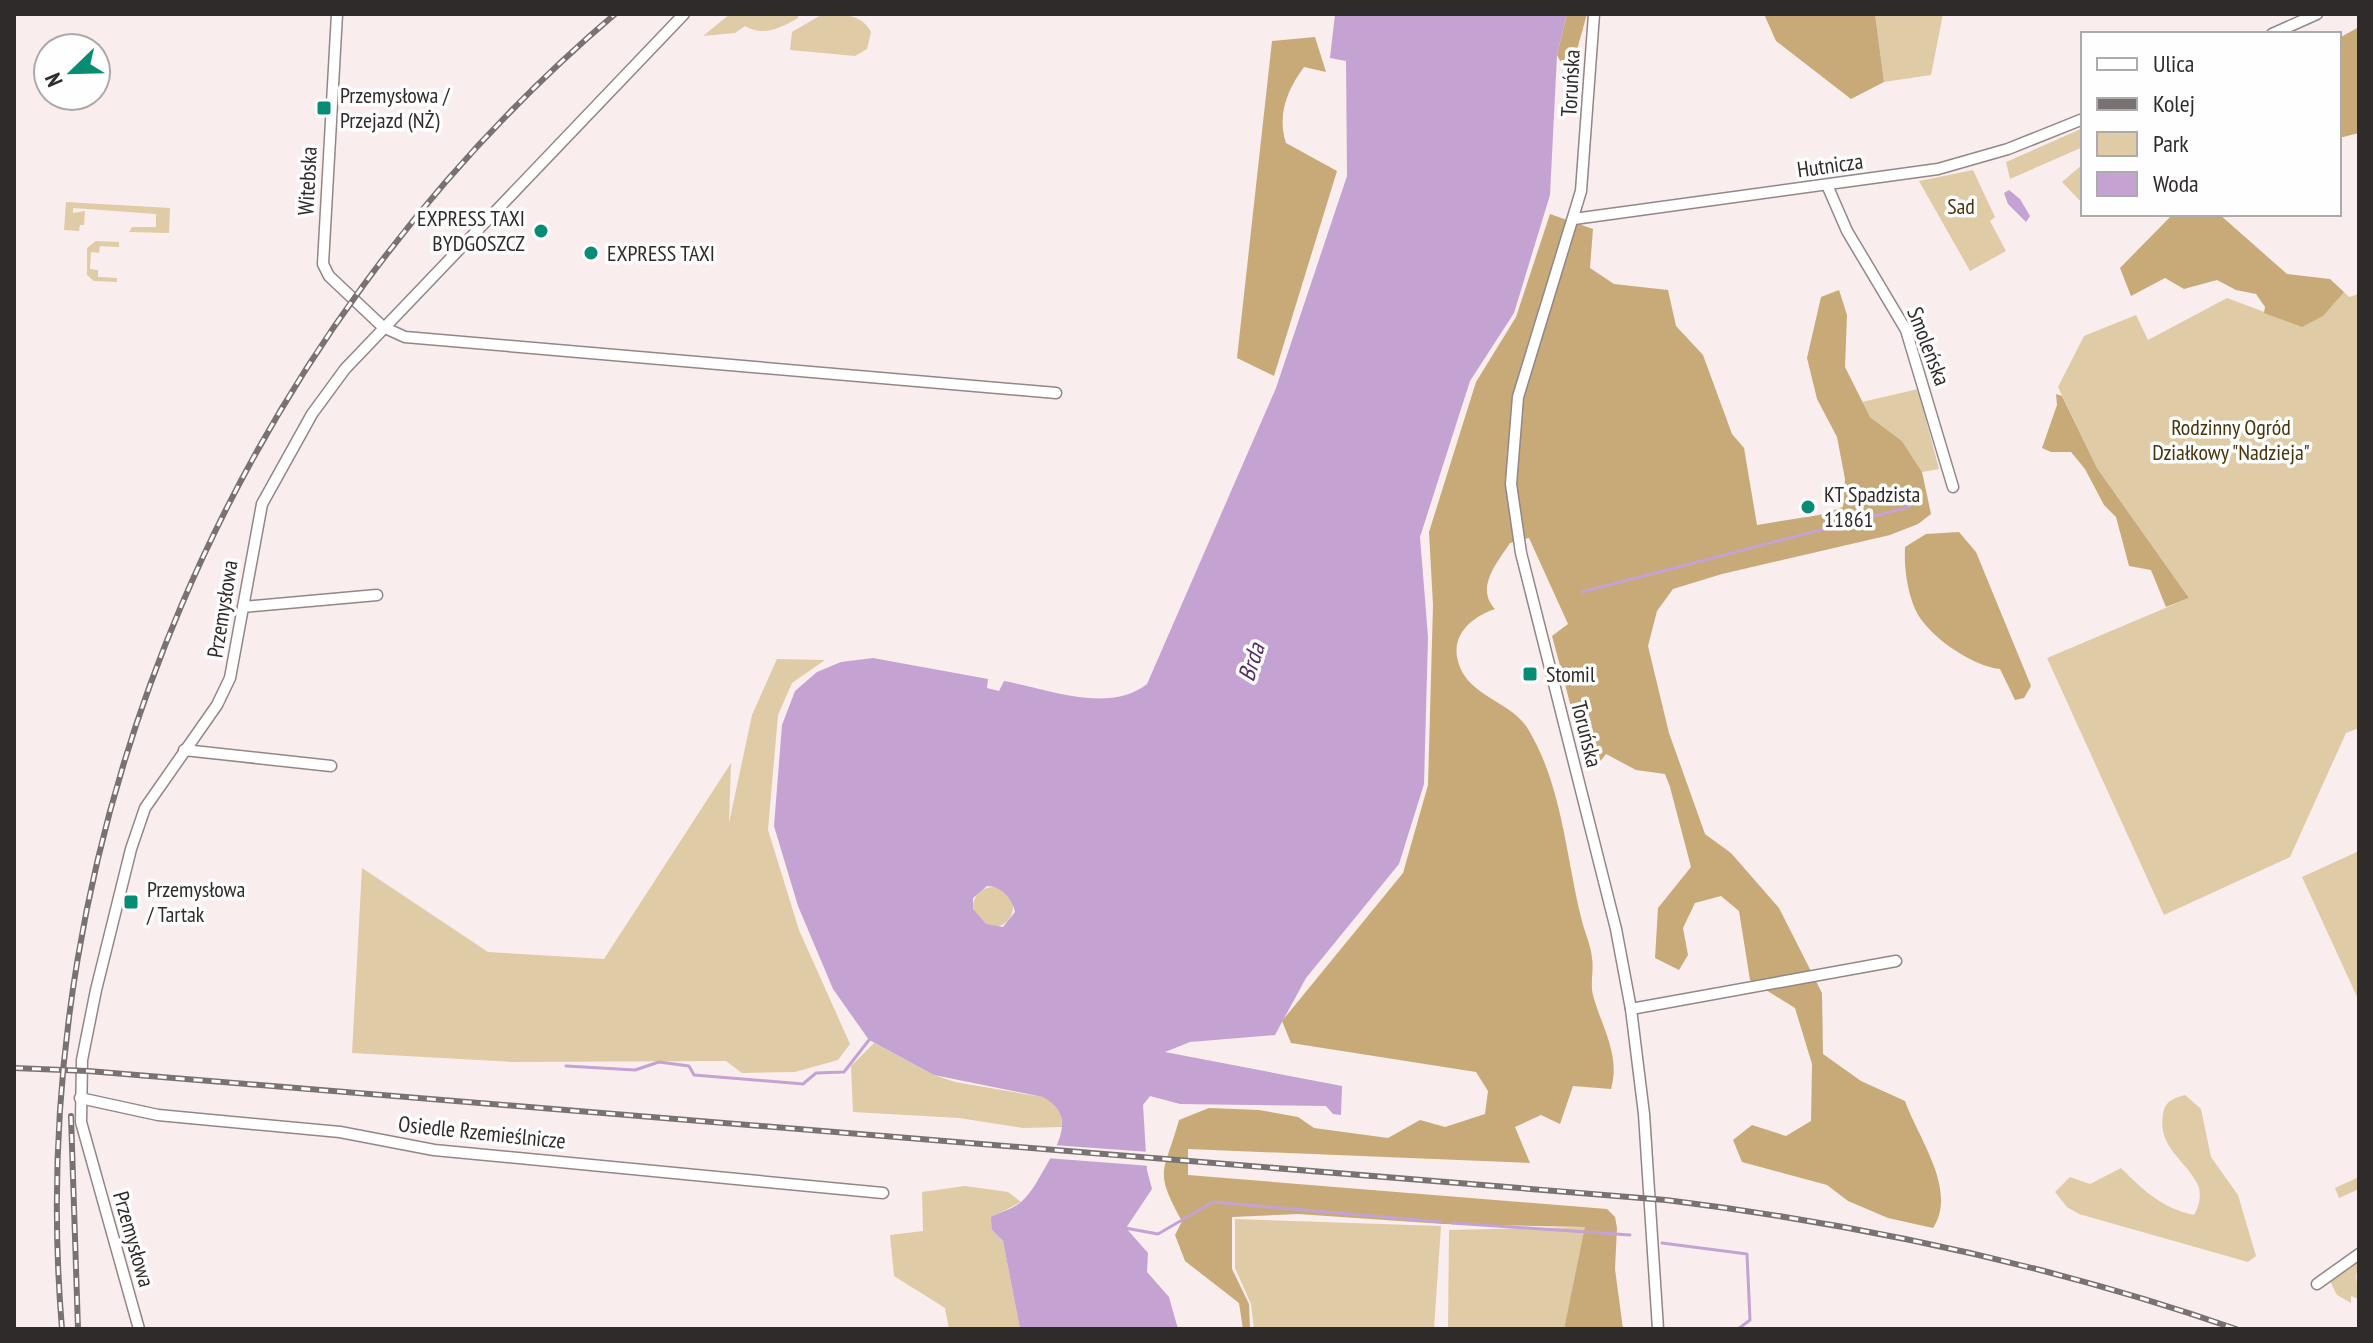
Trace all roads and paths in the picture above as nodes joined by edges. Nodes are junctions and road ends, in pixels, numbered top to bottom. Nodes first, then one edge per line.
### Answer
1 (337, 14) edge
2 (684, 14) edge
3 (1594, 14) edge
4 (2317, 14) edge
5 (2276, 32) edge
6 (2081, 120) edge
7 (1827, 185) junction
8 (1574, 219) junction
9 (383, 327) junction
10 (1056, 393) dead end
11 (1953, 487) dead end
12 (377, 595) dead end
13 (243, 607) junction
14 (184, 750) junction
15 (331, 766) dead end
16 (1896, 961) dead end
17 (1631, 1009) junction
18 (80, 1098) junction
19 (883, 1193) dead end
20 (2359, 1254) edge
21 (2317, 1284) dead end
22 (139, 1329) edge
23 (1658, 1329) edge

1 - 9 street, Witebska
2 - 9 street, Przemysłowa
3 - 8 street, Toruńska
4 - 5 street
6 - 7 street, Hutnicza
7 - 8 street, Hutnicza
7 - 11 street, Smoleńska
8 - 17 street, Toruńska
9 - 10 street
9 - 13 street, Przemysłowa
12 - 13 street
13 - 14 street, Przemysłowa
14 - 15 street
14 - 18 street, Przemysłowa
16 - 17 street
17 - 23 street, Toruńska
18 - 19 street, Osiedle Rzemieślnicze
18 - 22 street, Przemysłowa
20 - 21 street

